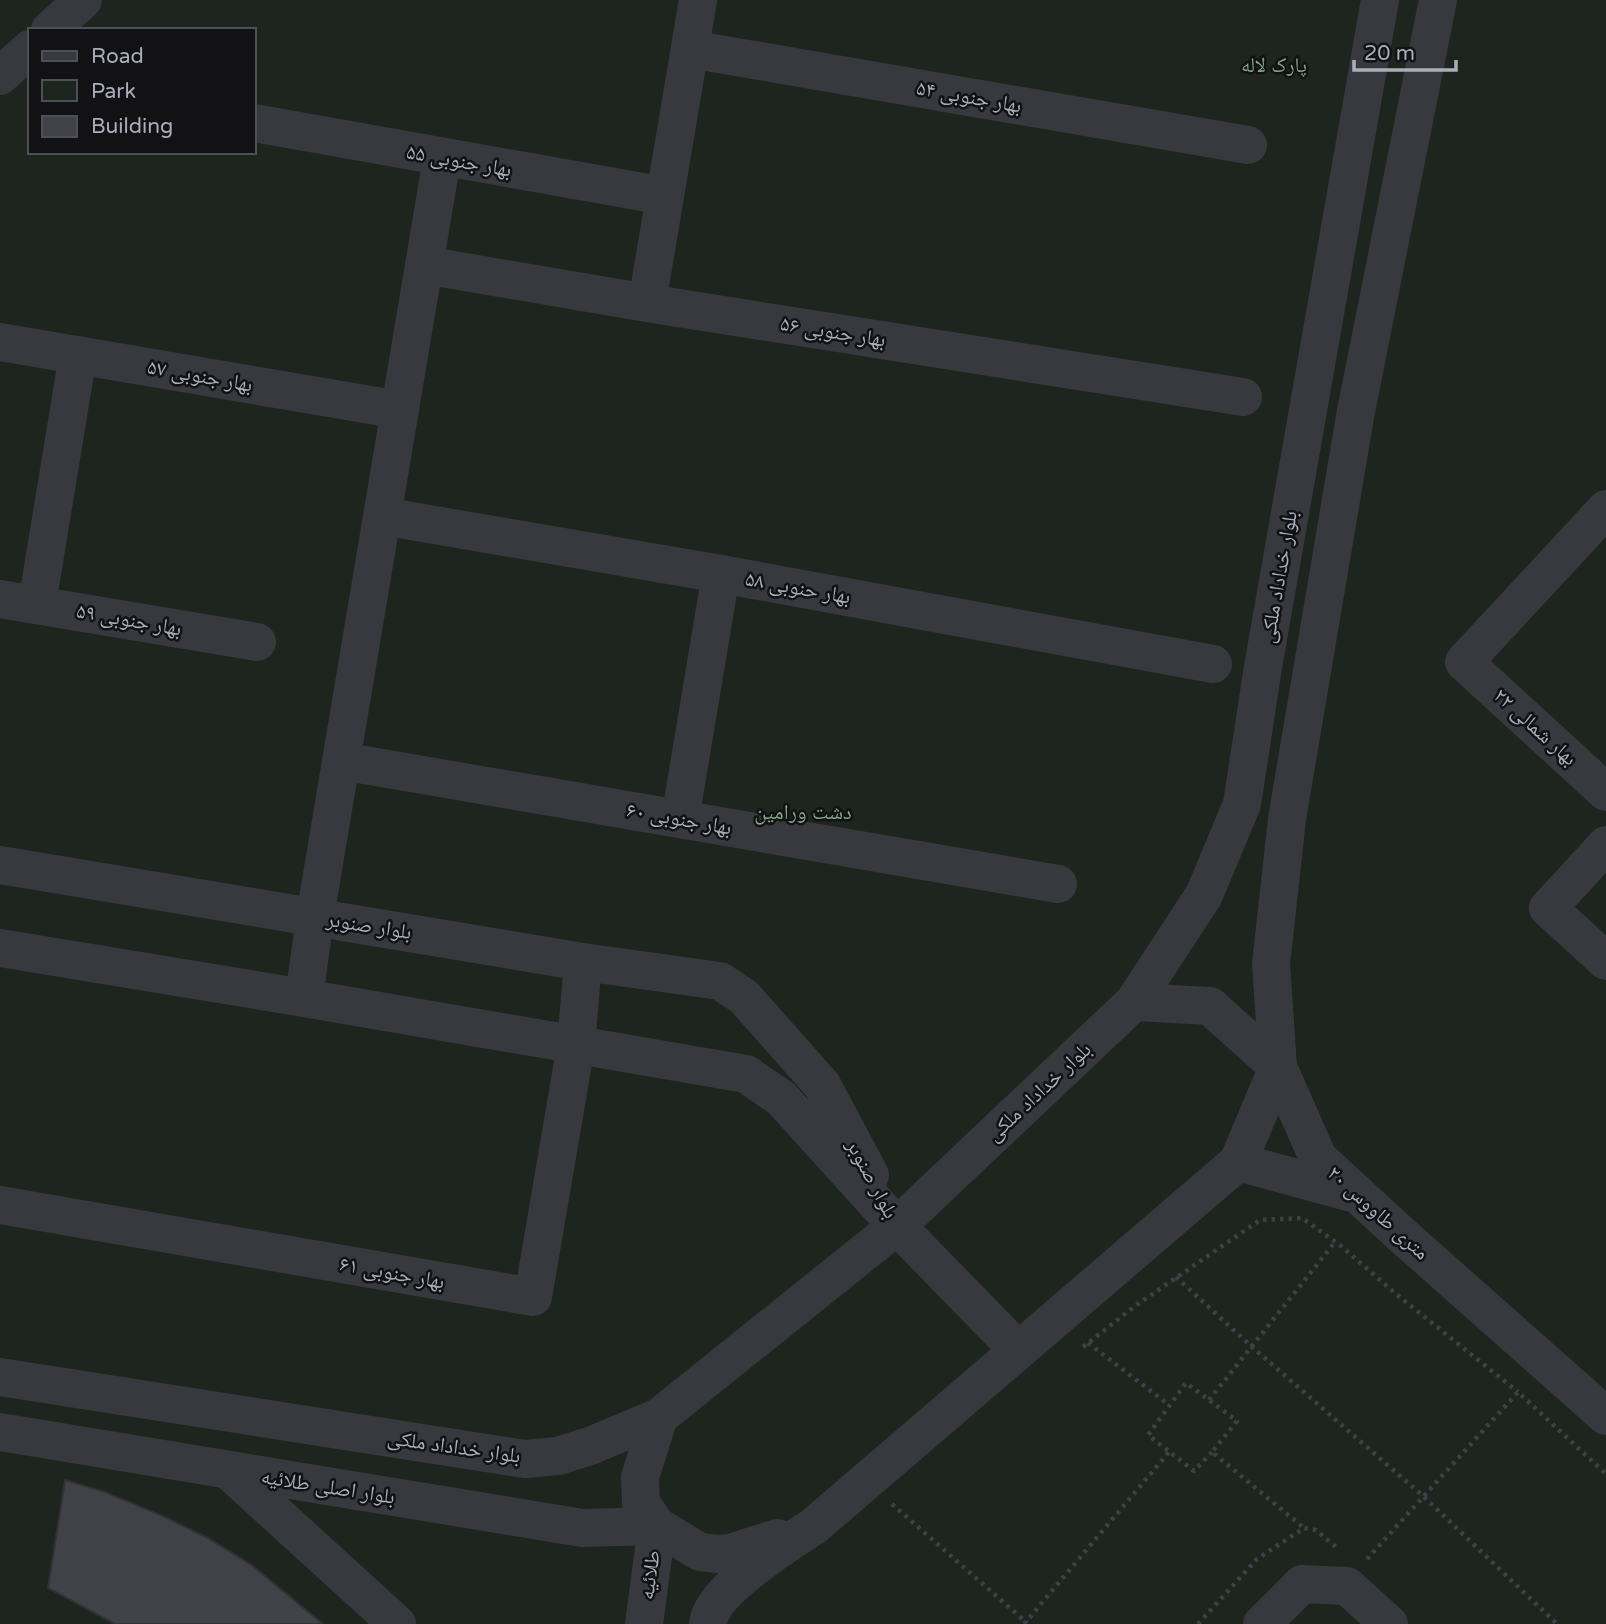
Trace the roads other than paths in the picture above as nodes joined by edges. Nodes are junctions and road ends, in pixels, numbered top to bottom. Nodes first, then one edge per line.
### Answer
1 (83, 0) edge
2 (698, 0) edge
3 (1380, 0) edge
4 (1438, 0) edge
5 (52, 28) edge
6 (690, 49) junction
7 (28, 51) edge
8 (0, 76) edge
9 (256, 123) edge
10 (1248, 145) dead end
11 (442, 158) junction
12 (665, 196) junction
13 (424, 265) junction
14 (647, 303) junction
15 (0, 342) edge
16 (78, 355) junction
17 (1243, 397) dead end
18 (400, 410) junction
19 (1606, 509) edge
20 (383, 516) junction
21 (721, 574) junction
22 (18, 602) edge
23 (257, 642) dead end
24 (1213, 664) dead end
25 (341, 761) junction
26 (1606, 792) edge
27 (680, 819) junction
28 (1606, 845) edge
29 (0, 865) edge
30 (1058, 884) dead end
31 (315, 917) junction
32 (0, 948) edge
33 (1606, 961) edge
34 (583, 962) junction
35 (304, 998) junction
36 (1134, 1002) junction
37 (576, 1045) junction
38 (1278, 1067) junction
39 (1238, 1162) junction
40 (1358, 1195) junction
41 (0, 1205) edge
42 (897, 1226) junction
43 (1018, 1350) junction
44 (0, 1377) edge
45 (1606, 1416) edge
46 (659, 1417) junction
47 (0, 1432) edge
48 (228, 1470) junction
49 (657, 1526) junction
50 (814, 1526) junction
51 (708, 1621) edge
52 (397, 1624) edge
53 (644, 1624) edge
54 (1262, 1624) edge
55 (1389, 1624) edge

1 - 5 street
2 - 6 street
3 - 36 street, بلوار خداداد ملکی
4 - 38 street
6 - 10 street, بهار جنوبی ۵۴
6 - 12 street
7 - 8 street
9 - 11 street, بهار جنوبی ۵۵
11 - 12 street, بهار جنوبی ۵۵
11 - 13 street
12 - 14 street
13 - 14 street, بهار جنوبی ۵۶
13 - 18 street
14 - 17 street, بهار جنوبی ۵۶
15 - 16 street, بهار جنوبی ۵۷
16 - 18 street, بهار جنوبی ۵۷
16 - 22 street
18 - 20 street
19 - 26 street, بهار شمالی ۲۲
20 - 21 street, بهار حنوبی ۵۸
20 - 25 street
21 - 24 street, بهار حنوبی ۵۸
21 - 27 street
22 - 23 street, بهار جنوبی ۵۹
25 - 27 street, بهار جنوبی ۶۰
25 - 31 street
27 - 30 street, بهار جنوبی ۶۰
28 - 33 street
29 - 31 street, بلوار صنوبر
31 - 34 street, بلوار صنوبر
31 - 35 street
32 - 35 street, بلوار صنوبر
34 - 37 street
34 - 42 street, بلوار صنوبر
35 - 37 street, بلوار صنوبر
36 - 38 street, ۲۰ متری طاووس
36 - 42 street, بلوار خداداد ملکی
37 - 41 street, بهار جنوبی ۶۱
37 - 42 street, بلوار صنوبر
38 - 39 street
38 - 40 street, ۲۰ متری طاووس
39 - 40 street
39 - 43 street
40 - 45 street, ۲۰ متری طاووس
42 - 43 street
42 - 46 street, بلوار خداداد ملکی
43 - 50 street
44 - 46 street, بلوار خداداد ملکی
46 - 49 street
47 - 48 street, بلوار اصلی طلائیه
48 - 49 street, بلوار اصلی طلائیه
48 - 52 street
49 - 50 street
49 - 53 street, طلائیه
50 - 51 street
54 - 55 street

